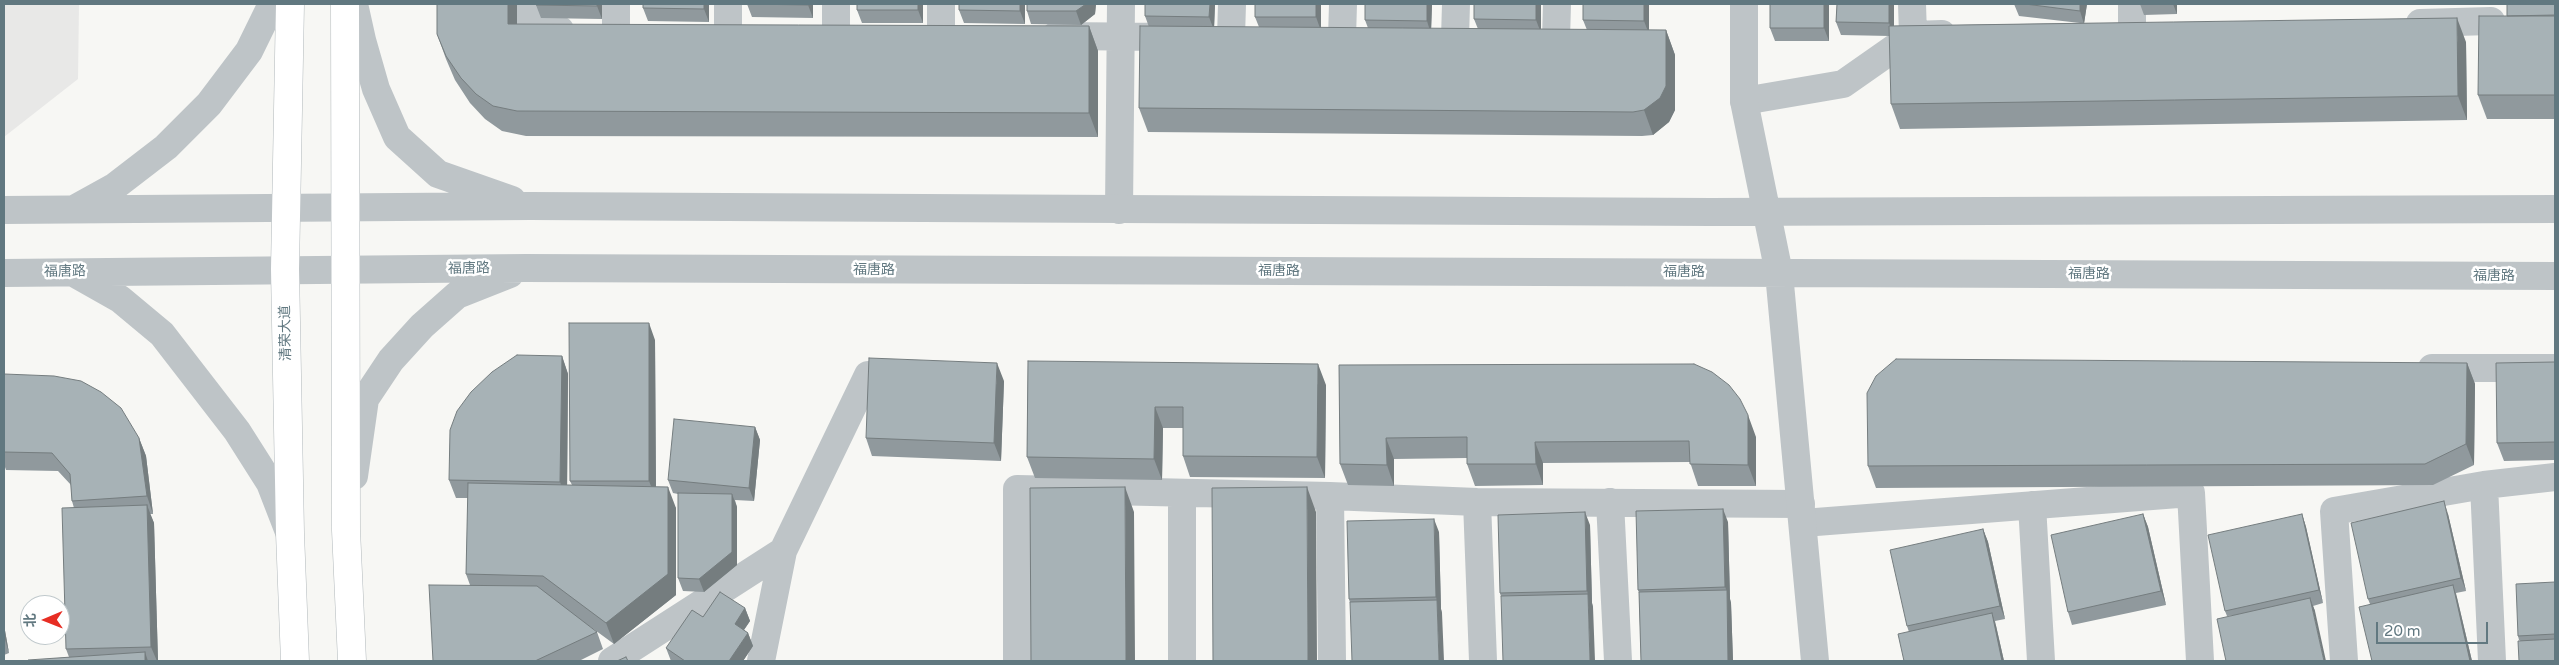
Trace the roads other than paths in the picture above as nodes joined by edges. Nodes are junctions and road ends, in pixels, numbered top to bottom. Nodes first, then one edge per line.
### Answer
1 (272, 4) edge
2 (290, 4) edge
3 (345, 4) edge
4 (354, 4) edge
5 (528, 4) edge
6 (616, 4) edge
7 (728, 4) edge
8 (836, 4) edge
9 (942, 4) edge
10 (1121, 4) edge
11 (1232, 4) edge
12 (1343, 4) edge
13 (1456, 4) edge
14 (1557, 4) edge
15 (1744, 4) edge
16 (1912, 4) edge
17 (2132, 17) edge
18 (2491, 21) edge
19 (2391, 24) edge
20 (2162, 29) edge
21 (616, 30) junction
22 (644, 30) edge
23 (700, 31) edge
24 (728, 31) junction
25 (757, 31) edge
26 (2102, 31) edge
27 (807, 32) edge
28 (836, 33) junction
29 (865, 33) edge
30 (912, 34) edge
31 (941, 34) junction
32 (1963, 34) edge
33 (971, 35) edge
34 (1913, 35) junction
35 (1031, 36) edge
36 (1121, 37) junction
37 (1231, 37) junction
38 (1259, 37) edge
39 (1314, 38) edge
40 (1342, 38) junction
41 (1370, 38) edge
42 (1427, 38) edge
43 (1455, 38) junction
44 (1483, 39) edge
45 (1529, 40) edge
46 (1556, 40) junction
47 (1585, 40) edge
48 (1744, 101) junction
49 (530, 206) junction
50 (285, 207) junction
51 (346, 207) junction
52 (73, 209) junction
53 (2555, 209) edge
54 (4, 210) edge
55 (1119, 210) junction
56 (1768, 212) junction
57 (526, 268) junction
58 (284, 269) junction
59 (346, 270) junction
60 (72, 272) junction
61 (4, 273) edge
62 (1779, 273) junction
63 (2555, 276) edge
64 (2407, 368) edge
65 (2555, 368) edge
66 (868, 375) edge
67 (2555, 477) edge
68 (2484, 485) junction
69 (1182, 494) junction
70 (1330, 496) junction
71 (1477, 502) junction
72 (1610, 502) junction
73 (2032, 505) junction
74 (1802, 513) junction
75 (346, 530) junction
76 (290, 533) junction
77 (783, 551) junction
78 (295, 661) edge
79 (352, 661) edge
80 (612, 661) edge
81 (761, 661) edge
82 (1017, 661) edge
83 (1182, 661) edge
84 (1332, 661) edge
85 (1483, 661) edge
86 (1618, 661) edge
87 (1815, 661) edge
88 (2042, 661) edge
89 (2200, 661) edge
90 (2344, 661) edge
91 (2492, 661) edge

1 - 52 street
2 - 50 main road, 清荣大道
3 - 51 main road
4 - 49 street
5 - 21 street
6 - 21 street
7 - 24 street
8 - 28 street
9 - 31 street
10 - 36 street
11 - 37 street
12 - 40 street
13 - 43 street
14 - 46 street
15 - 48 street
16 - 34 street
17 - 20 street
17 - 26 street
18 - 19 street
21 - 22 street
23 - 24 street
24 - 25 street
27 - 28 street
28 - 29 street
30 - 31 street
31 - 33 street
32 - 34 street
34 - 48 street
35 - 36 street
36 - 37 street
36 - 55 street
37 - 38 street
39 - 40 street
40 - 41 street
42 - 43 street
43 - 44 street
45 - 46 street
46 - 47 street
48 - 56 street
49 - 51 street
49 - 55 street
50 - 51 street
50 - 52 street
50 - 58 main road, 清荣大道
51 - 59 main road
52 - 54 street
53 - 56 street
55 - 56 street
56 - 62 street
57 - 59 street, 福唐路
57 - 62 street, 福唐路
57 - 75 street
58 - 59 street, 福唐路
58 - 60 street, 福唐路
58 - 76 main road, 清荣大道
59 - 75 main road
60 - 61 street, 福唐路
60 - 76 street
62 - 63 street, 福唐路
62 - 74 street
64 - 65 street
66 - 77 street
67 - 68 street
68 - 90 street
68 - 91 street
69 - 70 street
69 - 82 street
69 - 83 street
70 - 71 street
70 - 84 street
71 - 72 street
71 - 85 street
72 - 74 street
72 - 86 street
73 - 74 street
73 - 88 street
73 - 89 street
74 - 87 street
75 - 79 main road
76 - 78 main road, 清荣大道
77 - 80 street
77 - 81 street

